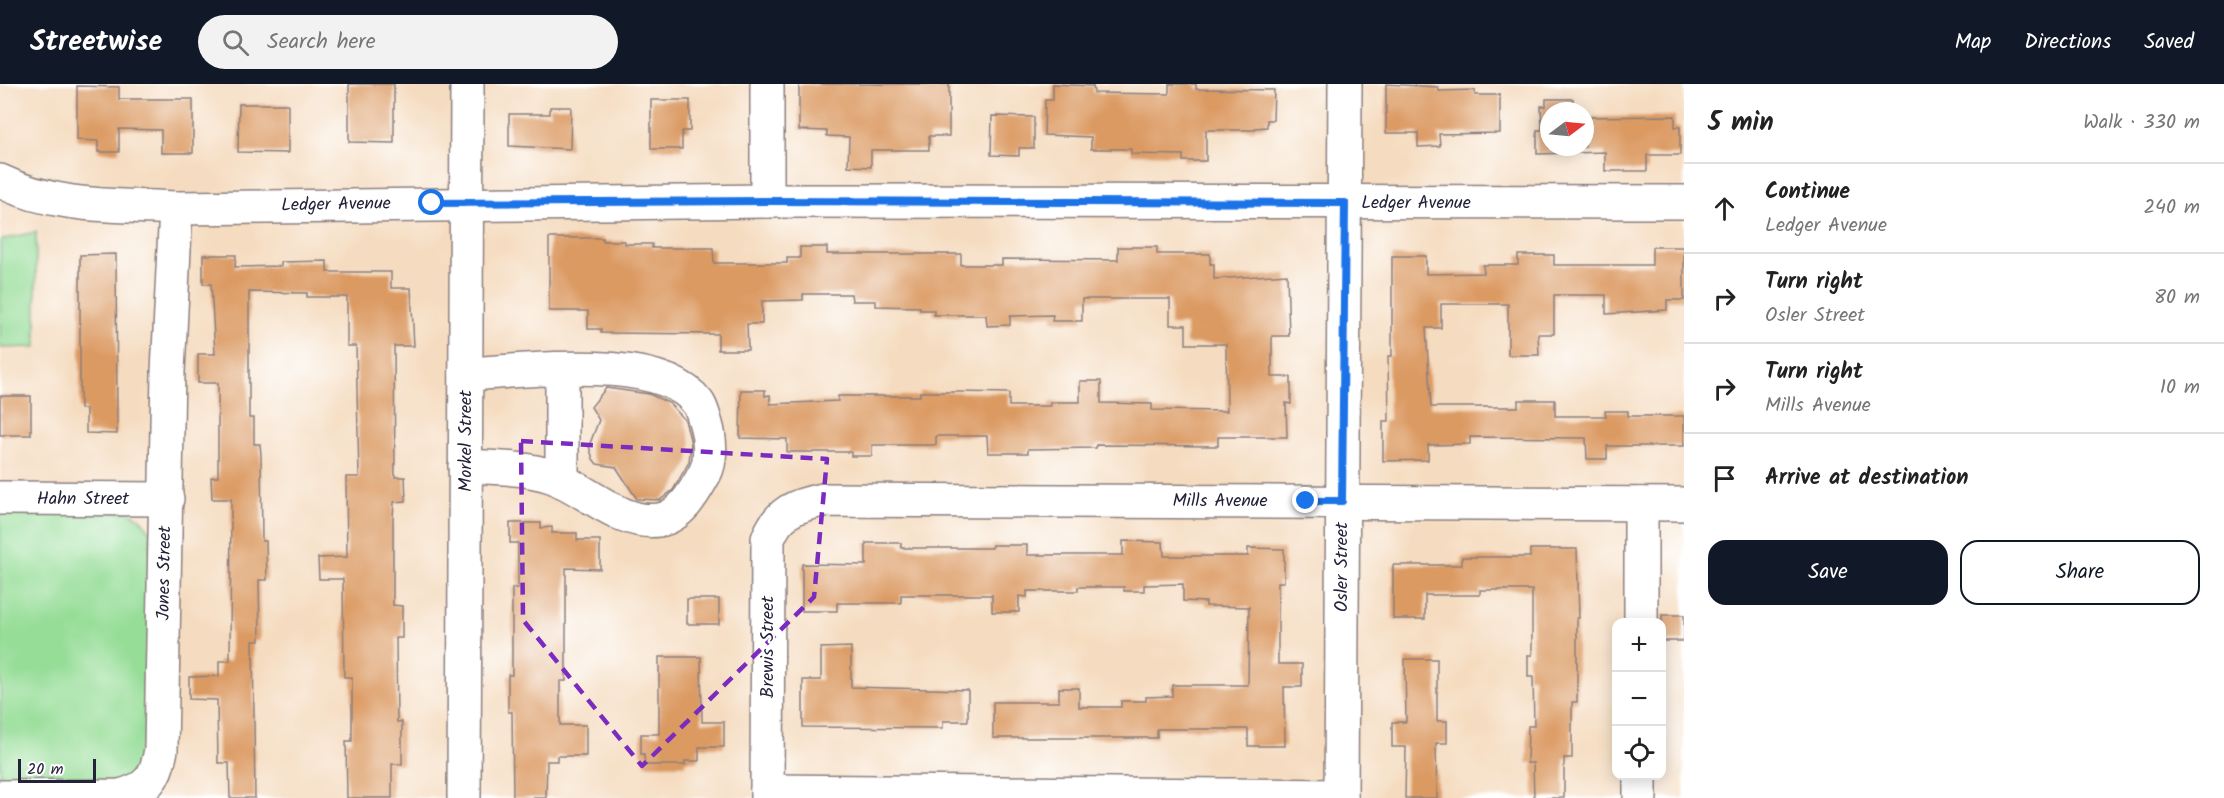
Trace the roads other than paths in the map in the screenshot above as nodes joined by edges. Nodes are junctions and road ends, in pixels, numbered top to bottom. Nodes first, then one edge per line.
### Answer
1 (467, 84) edge
2 (767, 84) edge
3 (1345, 84) edge
4 (0, 181) edge
5 (767, 201) junction
6 (1684, 202) edge
7 (467, 203) junction
8 (1345, 203) junction
9 (176, 208) junction
10 (562, 370) junction
11 (466, 374) junction
12 (465, 466) junction
13 (562, 481) junction
14 (0, 498) edge
15 (167, 499) junction
16 (1342, 501) junction
17 (1641, 504) junction
18 (1684, 504) edge
19 (794, 508) joint
20 (1641, 618) edge
21 (1641, 780) edge
22 (767, 795) edge
23 (0, 797) edge
24 (1341, 797) edge
25 (464, 798) edge
26 (1640, 798) edge

1 - 7 street, Morkel Street
2 - 5 street
3 - 8 street, Osler Street
4 - 9 street, Ledger Avenue
5 - 7 street, Ledger Avenue
5 - 8 street, Ledger Avenue
6 - 8 street, Ledger Avenue
7 - 9 street, Ledger Avenue
7 - 11 street, Morkel Street
8 - 16 street, Osler Street
9 - 15 street, Jones Street
10 - 11 street
10 - 13 street
10 - 13 street
11 - 12 street, Morkel Street
12 - 13 street
12 - 25 street, Morkel Street
14 - 15 street, Hahn Street
15 - 23 street, Jones Street
16 - 17 street, Mills Avenue
16 - 19 street, Mills Avenue
16 - 24 street, Osler Street
17 - 18 street, Mills Avenue
17 - 20 street
19 - 22 street, Brewis Street
21 - 26 street
22 - 24 street

